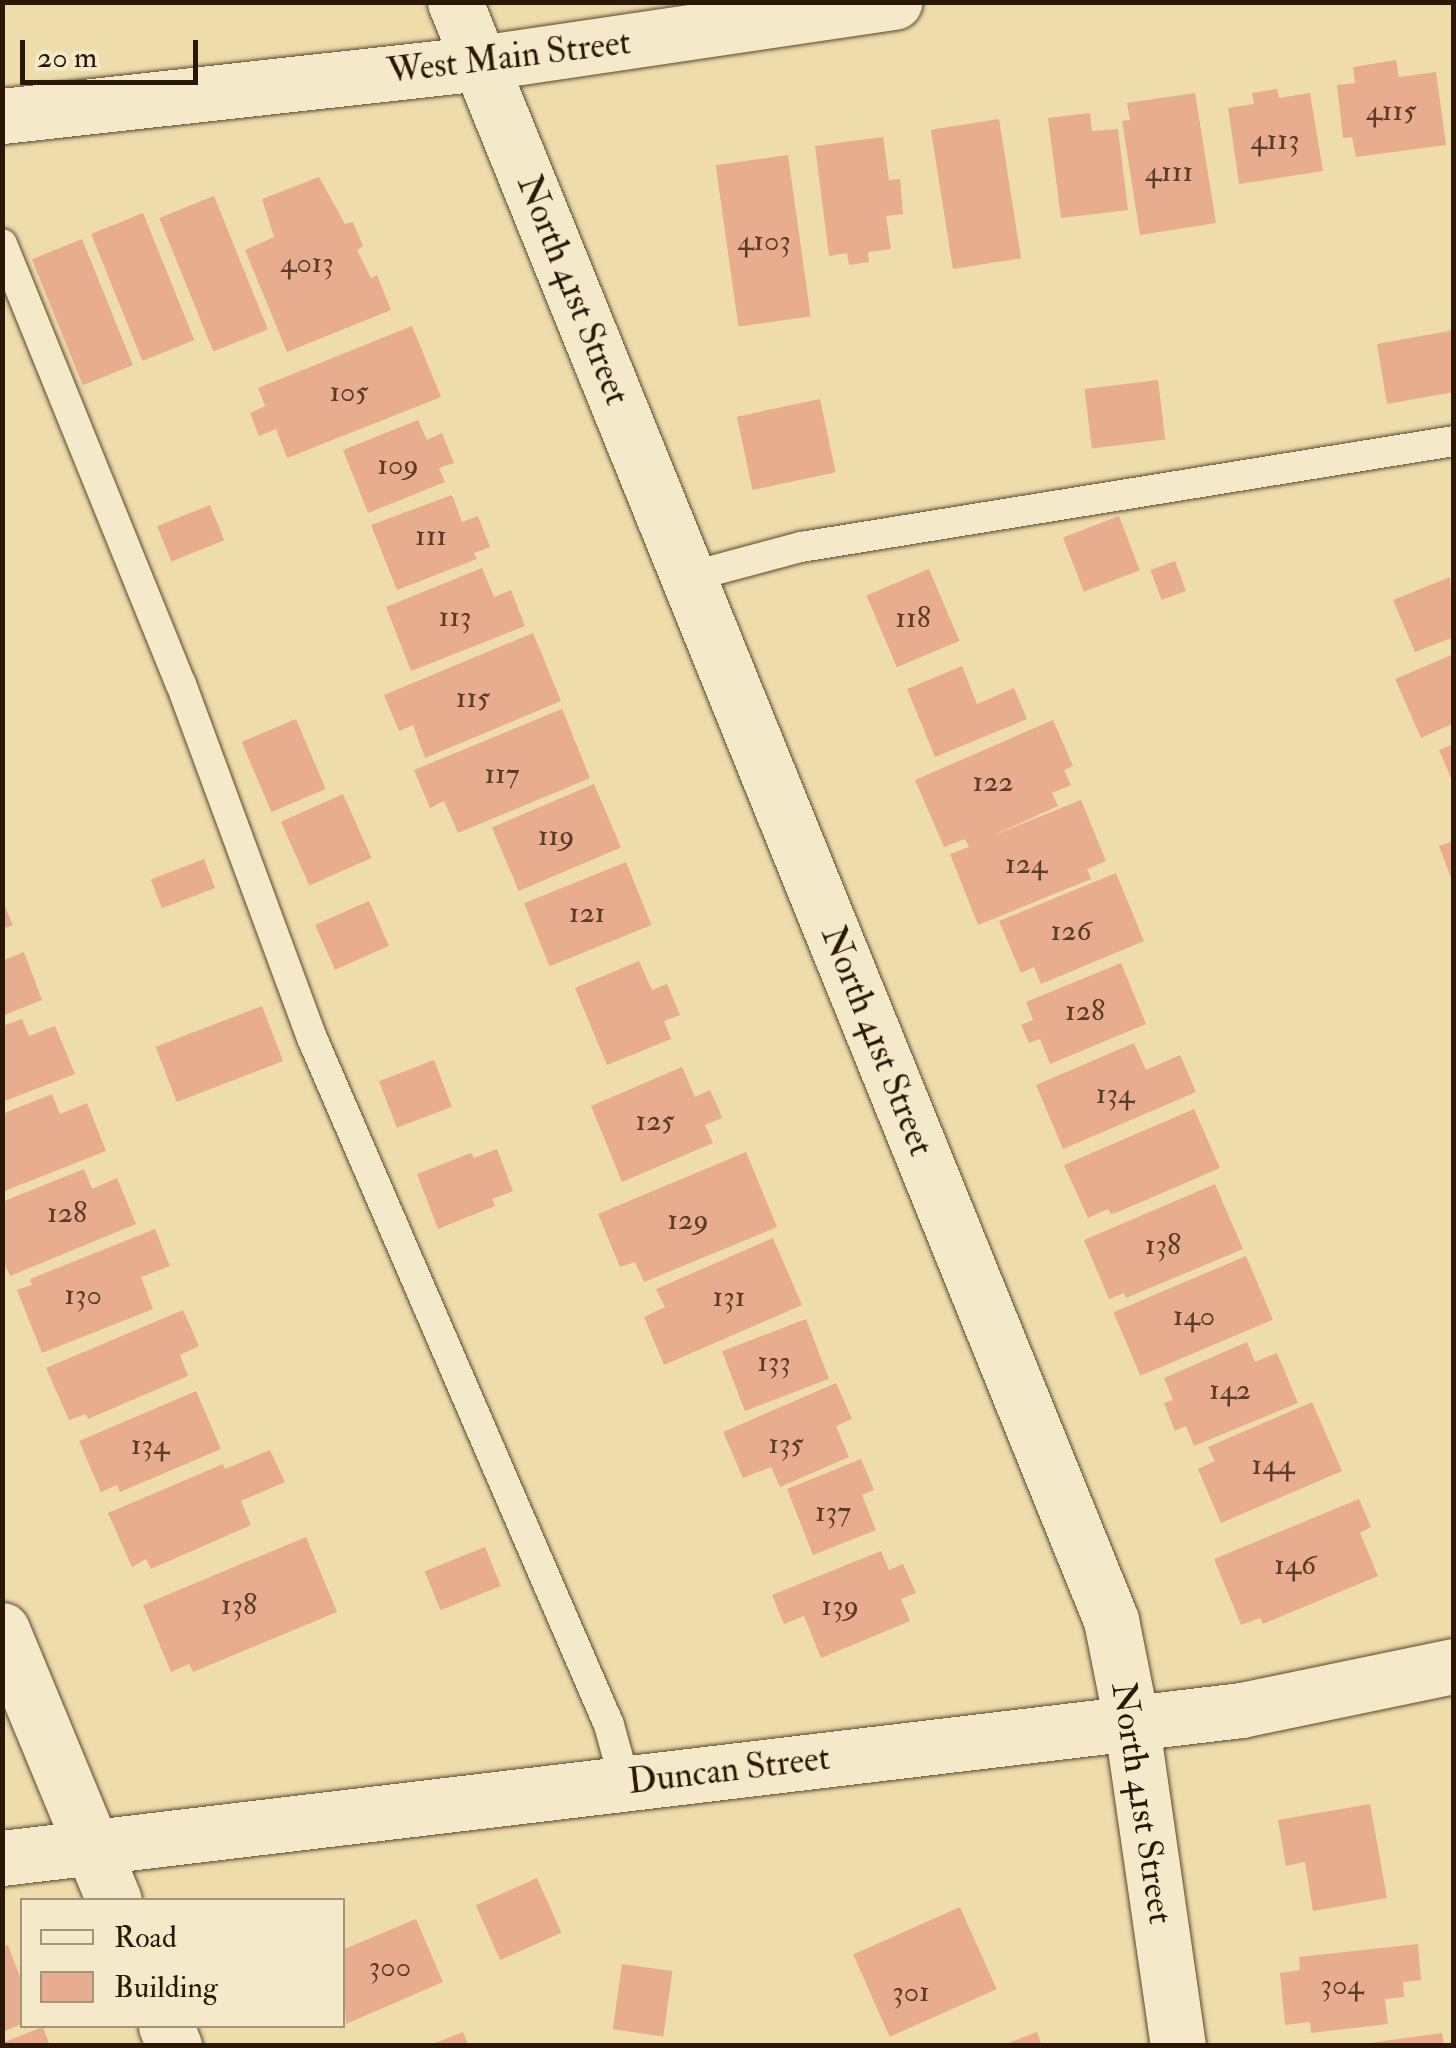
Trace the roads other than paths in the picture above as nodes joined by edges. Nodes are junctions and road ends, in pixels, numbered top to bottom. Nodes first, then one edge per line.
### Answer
1 (456, 2) edge
2 (896, 2) edge
3 (836, 7) edge
4 (480, 62) junction
5 (2, 116) edge
6 (2, 244) edge
7 (1454, 441) edge
8 (689, 577) junction
9 (2, 1630) edge
10 (1454, 1666) edge
11 (1131, 1720) junction
12 (626, 1783) junction
13 (92, 1847) junction
14 (2, 1858) edge
15 (113, 1898) edge
16 (1178, 2046) edge

1 - 4 street, North 41st Street
2 - 3 street, West Main Street
3 - 4 street, West Main Street
4 - 5 street, West Main Street
4 - 8 street, North 41st Street
6 - 12 lane
7 - 8 lane
8 - 11 street, North 41st Street
9 - 13 street
10 - 11 street, Duncan Street
11 - 12 street, Duncan Street
11 - 16 street, North 41st Street
12 - 13 street, Duncan Street
13 - 14 street, Duncan Street
13 - 15 street

